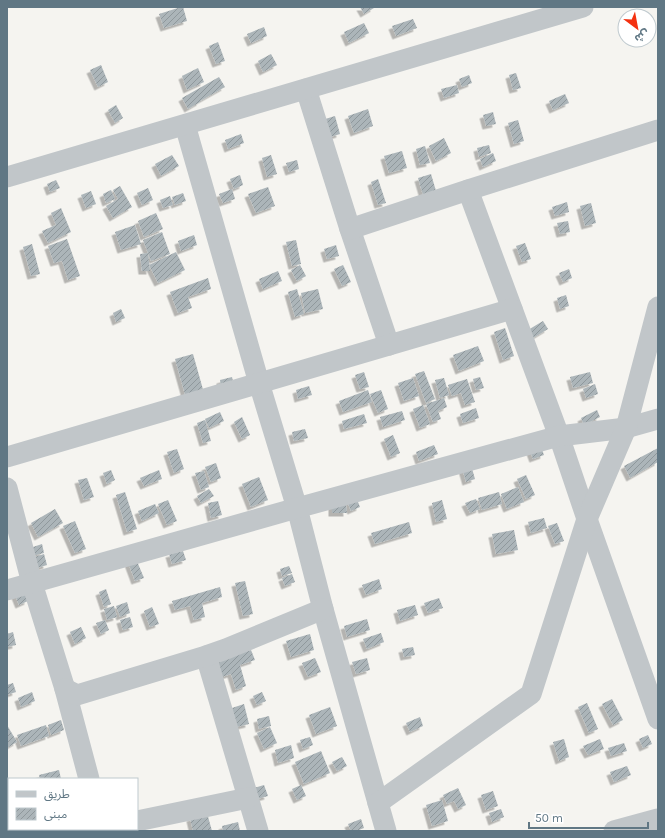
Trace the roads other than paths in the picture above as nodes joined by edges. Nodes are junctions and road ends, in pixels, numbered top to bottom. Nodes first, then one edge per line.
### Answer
1 (583, 7) edge
2 (306, 89) junction
3 (185, 125) junction
4 (658, 130) edge
5 (7, 177) edge
6 (468, 190) junction
7 (350, 229) junction
8 (658, 307) edge
9 (512, 309) junction
10 (389, 345) junction
11 (259, 383) junction
12 (658, 419) edge
13 (626, 428) junction
14 (559, 436) junction
15 (7, 457) edge
16 (7, 488) edge
17 (297, 508) junction
18 (587, 519) junction
19 (32, 584) junction
20 (7, 590) edge
21 (323, 609) junction
22 (206, 656) junction
23 (65, 689) junction
24 (658, 719) edge
25 (89, 778) edge
26 (248, 798) junction
27 (378, 803) junction
28 (658, 819) edge
29 (138, 821) edge
30 (258, 831) edge
31 (386, 831) edge
32 (614, 831) edge

1 - 2 street
2 - 3 street
2 - 7 street
3 - 5 street
3 - 11 street
4 - 6 street
6 - 7 street
6 - 9 street
7 - 10 street
8 - 13 street
9 - 10 street
9 - 14 street
10 - 11 street
11 - 15 street
11 - 17 street
12 - 13 street
13 - 14 street
13 - 18 street
14 - 17 street
14 - 18 street
16 - 19 street
17 - 19 street
17 - 21 street
18 - 24 street
18 - 27 street
19 - 20 street
19 - 23 street
21 - 22 street
21 - 27 street
22 - 23 street
22 - 26 street
23 - 25 street
26 - 29 street
26 - 30 street
27 - 31 street
28 - 32 street

